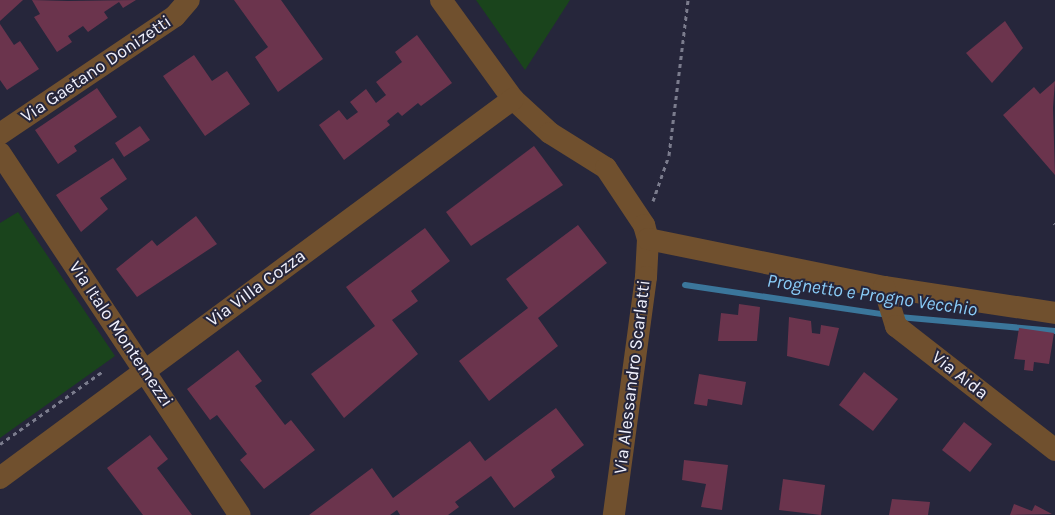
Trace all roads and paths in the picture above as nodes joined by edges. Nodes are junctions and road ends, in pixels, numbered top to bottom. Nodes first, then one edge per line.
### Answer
1 (441, 0) edge
2 (688, 0) edge
3 (176, 5) edge
4 (513, 100) junction
5 (0, 134) edge
6 (0, 153) edge
7 (646, 232) junction
8 (884, 287) junction
9 (1055, 313) edge
10 (147, 368) junction
11 (102, 371) dead end
12 (0, 444) edge
13 (1055, 450) edge
14 (0, 478) edge
15 (240, 515) edge
16 (614, 515) edge

1 - 4 street
2 - 7 path
3 - 5 street, Via Gaetano Donizetti
4 - 7 street
4 - 10 street, Via Villa Cozza
6 - 10 street, Via Italo Montemezzi
7 - 8 street
7 - 16 street, Via Alessandro Scarlatti
8 - 9 street
8 - 13 street, Via Aida
10 - 14 street, Via Villa Cozza
10 - 15 street, Via Italo Montemezzi
11 - 12 path

